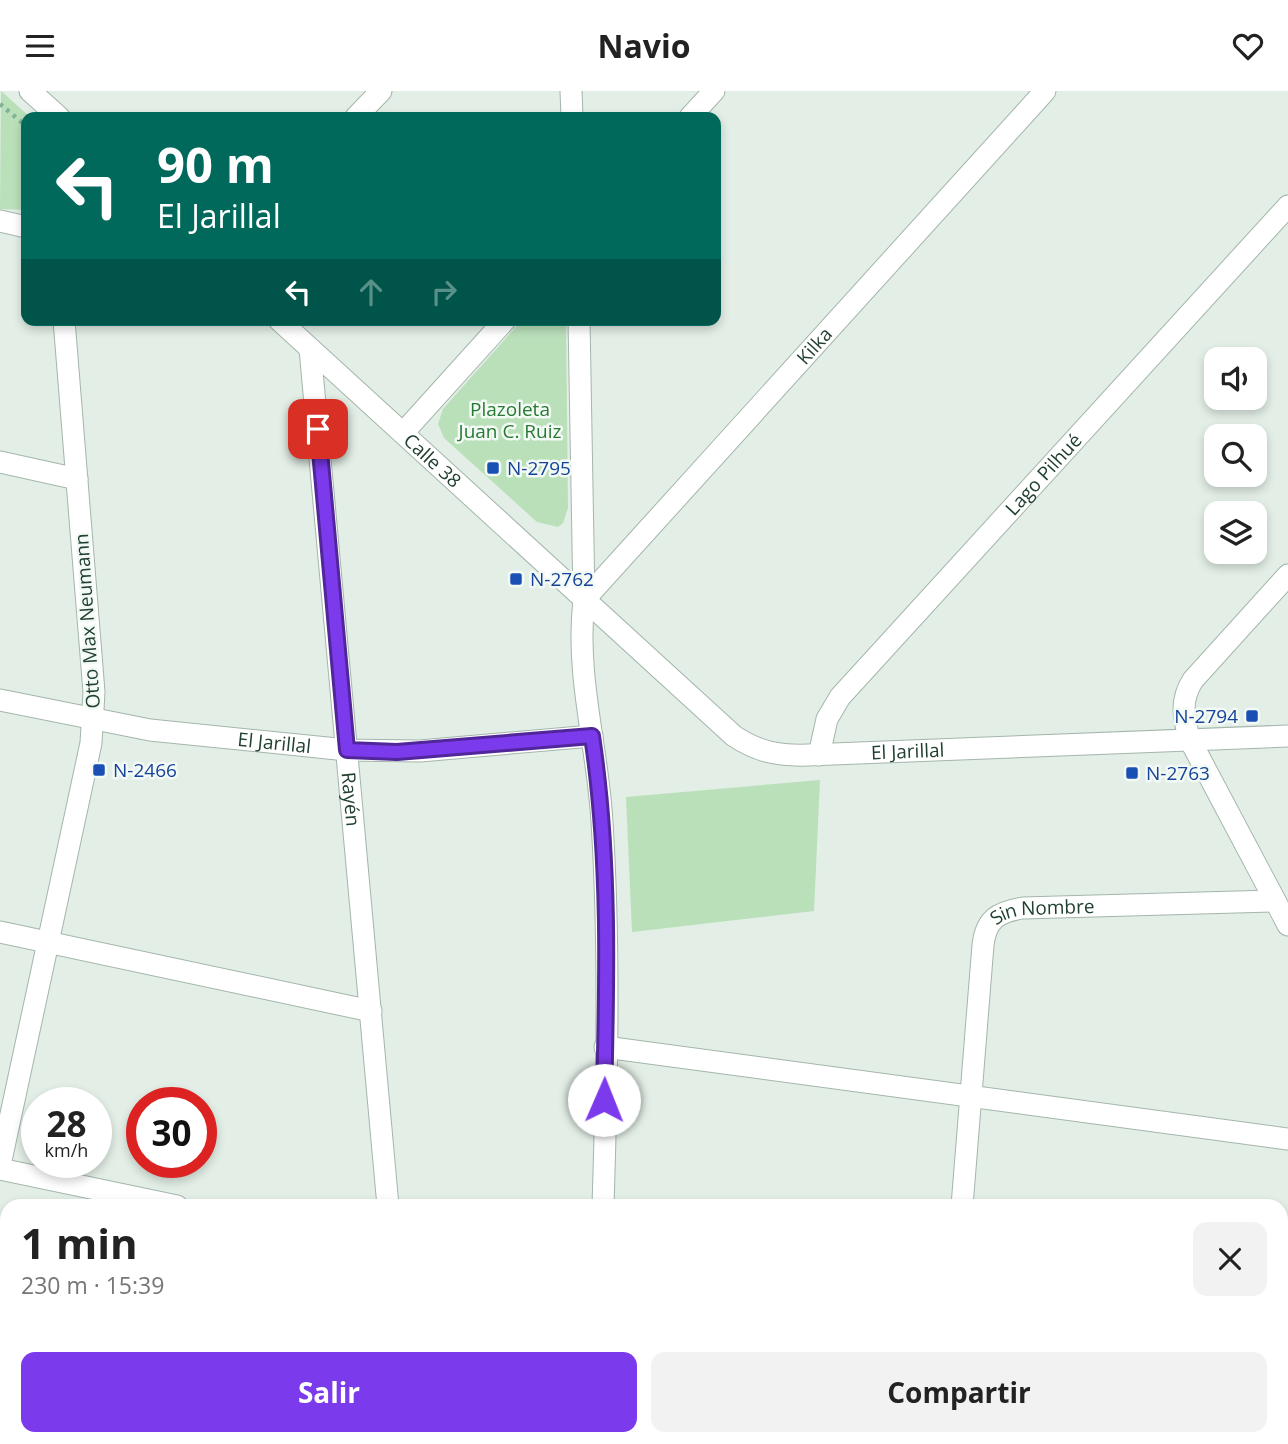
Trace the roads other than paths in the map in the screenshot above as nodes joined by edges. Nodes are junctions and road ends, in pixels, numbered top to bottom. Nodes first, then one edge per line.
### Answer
1 (381, 91) edge
2 (571, 91) edge
3 (713, 91) edge
4 (1045, 91) edge
5 (34, 92) edge
6 (53, 112) edge
7 (361, 112) edge
8 (572, 112) edge
9 (694, 112) edge
10 (1288, 206) edge
11 (0, 221) edge
12 (21, 226) edge
13 (64, 326) edge
14 (285, 326) edge
15 (500, 326) edge
16 (579, 326) edge
17 (310, 349) junction
18 (402, 433) junction
19 (0, 462) edge
20 (77, 479) junction
21 (1288, 575) edge
22 (584, 600) junction
23 (0, 700) edge
24 (94, 720) junction
25 (592, 736) junction
26 (1288, 736) edge
27 (1190, 740) junction
28 (347, 750) junction
29 (819, 755) junction
30 (1275, 901) junction
31 (1288, 925) edge
32 (0, 932) edge
33 (49, 942) junction
34 (371, 1011) junction
35 (605, 1047) junction
36 (971, 1096) junction
37 (1288, 1139) edge
38 (0, 1167) edge
39 (145, 1199) edge
40 (387, 1199) edge
41 (603, 1199) edge
42 (963, 1199) edge

1 - 7 street
2 - 8 street
3 - 9 street
4 - 22 street, Kilka
5 - 6 street
10 - 29 street, Lago Pilhué
11 - 12 street
13 - 20 street, Otto Max Neumann
14 - 17 street, Calle 38
15 - 18 street
16 - 22 street
17 - 18 street, Calle 38
17 - 28 street, Rayén
18 - 22 street, Calle 38
19 - 20 street
20 - 24 street, Otto Max Neumann
21 - 27 street
22 - 25 street
22 - 29 street, El Jarillal
23 - 24 street, El Jarillal
24 - 28 street, El Jarillal
24 - 33 street, Otto Max Neumann
25 - 28 street, El Jarillal
25 - 35 street
26 - 27 street, El Jarillal
27 - 29 street, El Jarillal
27 - 30 street
28 - 34 street, Rayén
30 - 31 street
30 - 36 street, Sin Nombre
32 - 33 street
33 - 34 street
33 - 38 street, Otto Max Neumann
34 - 40 street, Rayén
35 - 36 street
35 - 41 street
36 - 37 street
36 - 42 street, Sin Nombre
38 - 39 street

